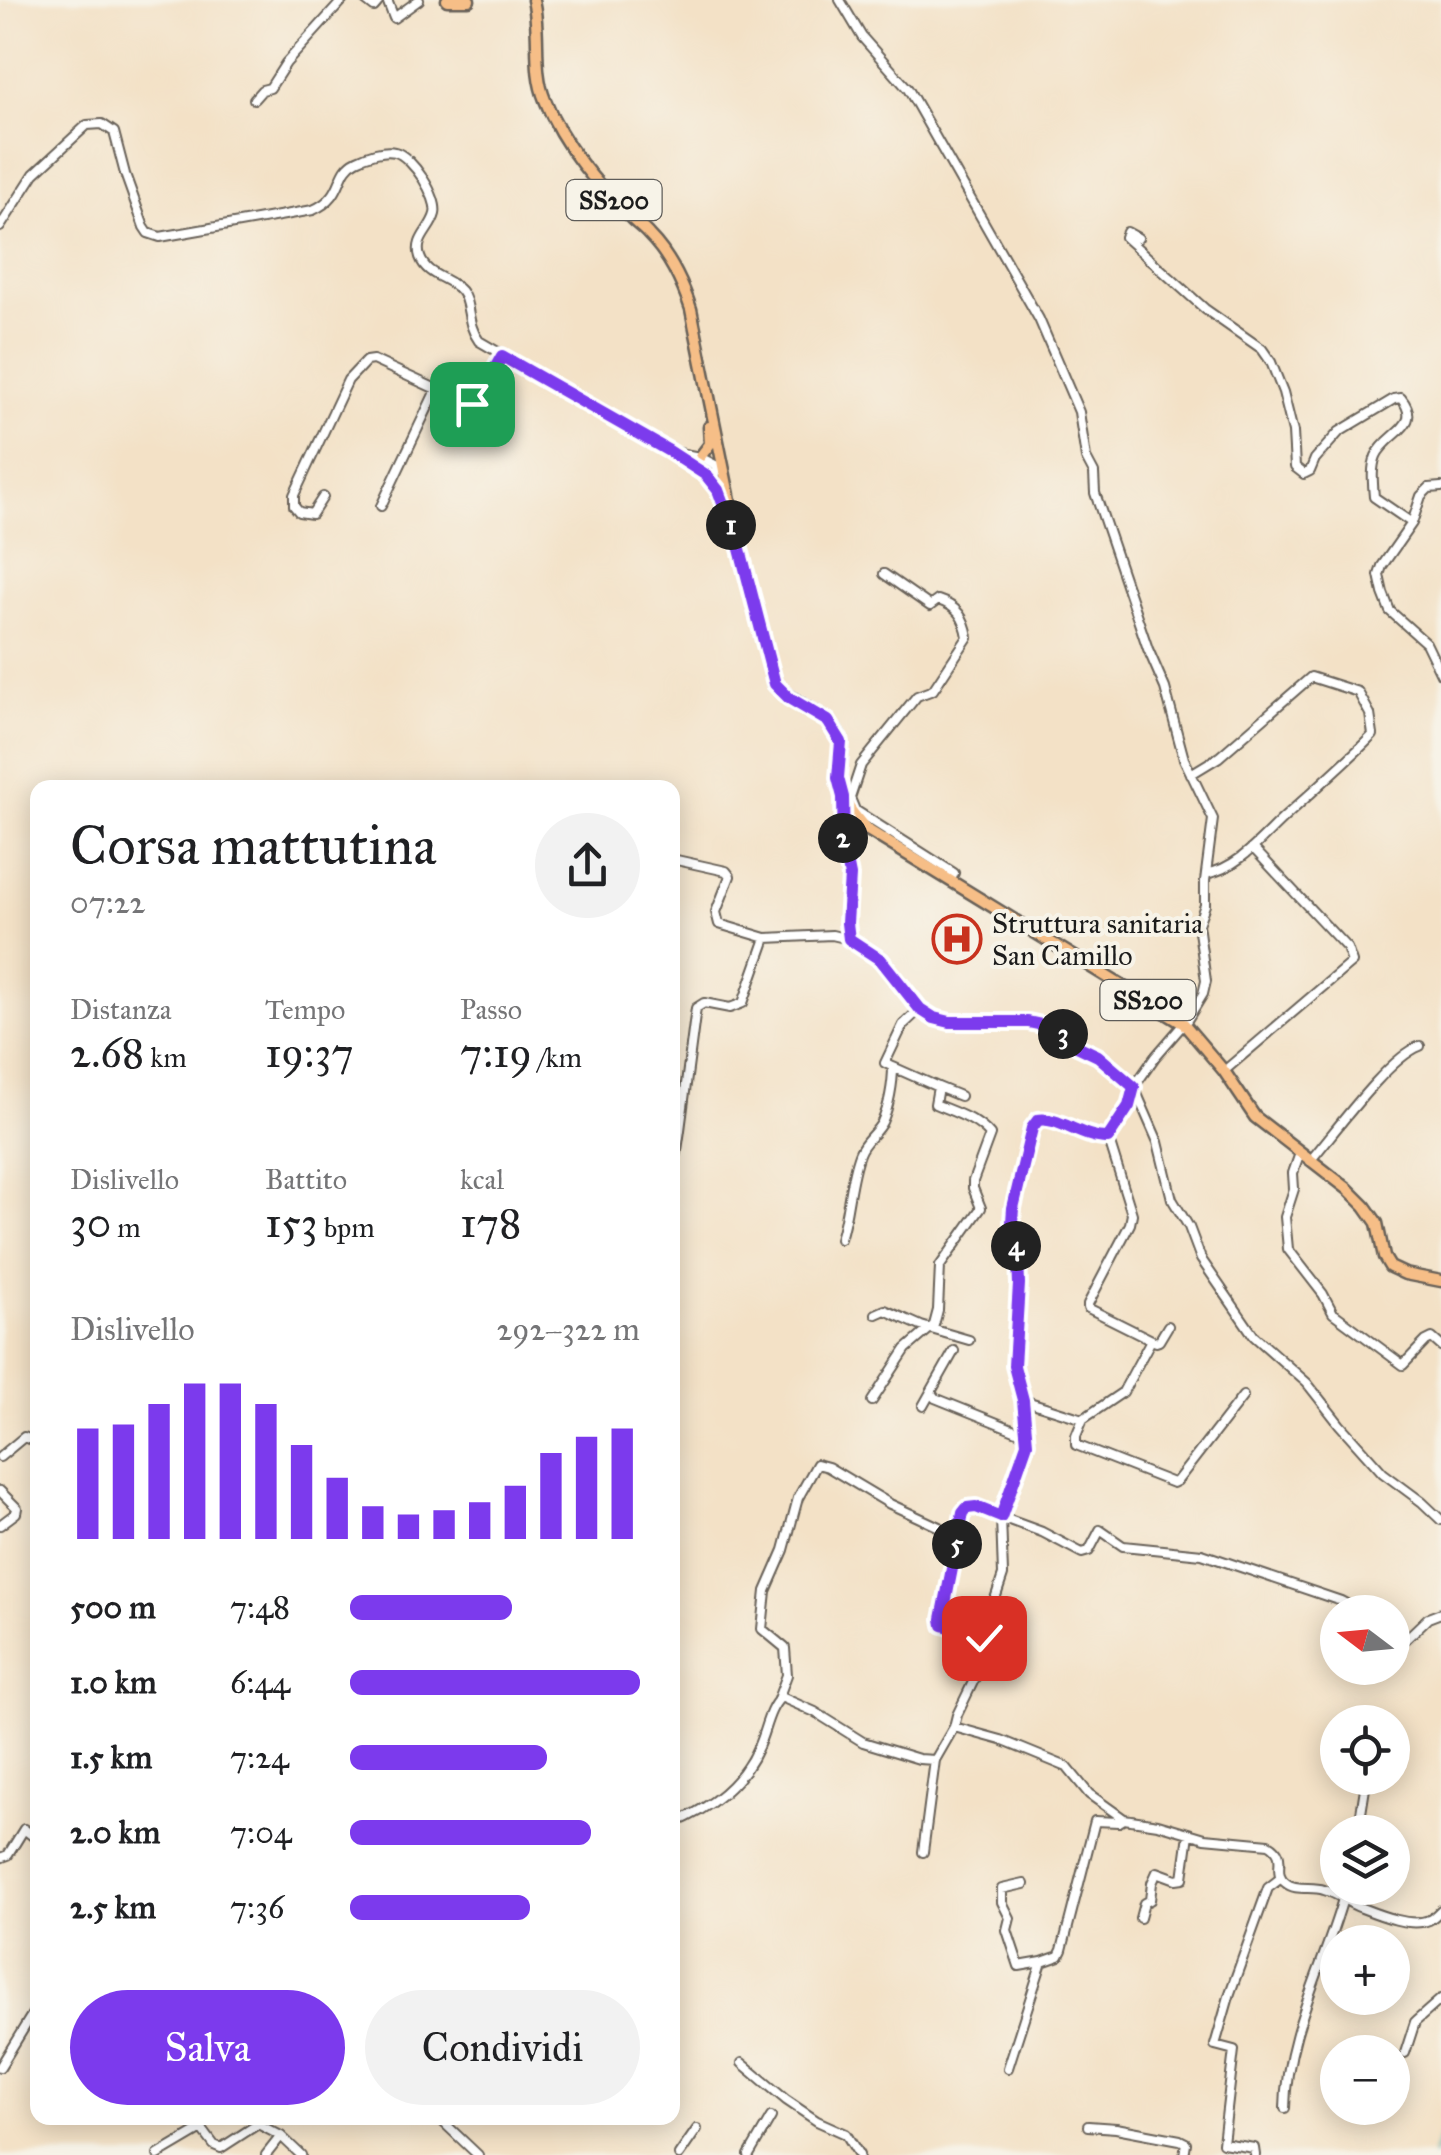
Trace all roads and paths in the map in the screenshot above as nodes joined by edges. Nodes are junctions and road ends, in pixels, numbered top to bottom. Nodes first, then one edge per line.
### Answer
1 (343, 0) edge
2 (364, 0) edge
3 (383, 0) edge
4 (418, 0) edge
5 (447, 0) edge
6 (468, 0) edge
7 (533, 0) edge
8 (840, 0) edge
9 (254, 99) dead end
10 (0, 228) edge
11 (1138, 238) dead end
12 (502, 356) junction
13 (437, 388) junction
14 (708, 396) junction
15 (669, 451) junction
16 (700, 457) junction
17 (724, 469) junction
18 (706, 475) junction
19 (1441, 487) edge
20 (323, 497) dead end
21 (380, 506) dead end
22 (1412, 523) junction
23 (740, 549) junction
24 (884, 574) dead end
25 (1441, 674) edge
26 (1191, 774) junction
27 (843, 797) junction
28 (1254, 849) junction
29 (680, 861) edge
30 (1206, 874) junction
31 (951, 880) junction
32 (766, 938) junction
33 (849, 939) junction
34 (920, 1009) junction
35 (1194, 1011) junction
36 (1179, 1020) junction
37 (1194, 1035) junction
38 (1420, 1046) dead end
39 (893, 1067) junction
40 (1224, 1071) junction
41 (938, 1087) junction
42 (1134, 1087) junction
43 (960, 1096) dead end
44 (680, 1130) edge
45 (1108, 1138) junction
46 (1300, 1152) junction
47 (1310, 1161) junction
48 (840, 1239) dead end
49 (1441, 1281) edge
50 (876, 1314) dead end
51 (1168, 1326) dead end
52 (930, 1328) junction
53 (970, 1340) dead end
54 (1151, 1340) junction
55 (1441, 1346) edge
56 (954, 1351) dead end
57 (931, 1393) junction
58 (1242, 1396) dead end
59 (872, 1400) dead end
60 (1023, 1400) junction
61 (923, 1406) dead end
62 (1084, 1419) junction
63 (1027, 1435) junction
64 (30, 1440) edge
65 (0, 1457) edge
66 (0, 1491) edge
67 (1001, 1517) junction
68 (1441, 1520) edge
69 (0, 1525) edge
70 (959, 1527) junction
71 (1323, 1595) edge
72 (969, 1612) dead end
73 (1441, 1613) edge
74 (1410, 1635) edge
75 (778, 1699) junction
76 (954, 1728) junction
77 (935, 1760) junction
78 (1124, 1819) junction
79 (680, 1821) edge
80 (30, 1834) edge
81 (1188, 1834) junction
82 (923, 1852) dead end
83 (0, 1858) edge
84 (1281, 1878) junction
85 (1024, 1884) dead end
86 (1320, 1888) edge
87 (1341, 1905) edge
88 (1356, 1905) edge
89 (1441, 1910) edge
90 (1140, 1918) dead end
91 (1042, 1962) junction
92 (1441, 1999) edge
93 (30, 2019) edge
94 (1410, 2038) edge
95 (742, 2062) dead end
96 (0, 2066) edge
97 (1008, 2068) dead end
98 (1285, 2108) dead end
99 (771, 2117) dead end
100 (256, 2125) edge
101 (260, 2125) edge
102 (446, 2125) edge
103 (1088, 2126) dead end
104 (697, 2129) dead end
105 (281, 2136) junction
106 (158, 2155) edge
107 (266, 2155) edge
108 (301, 2155) edge
109 (478, 2155) edge
110 (679, 2155) edge
111 (749, 2155) edge
112 (859, 2155) edge
113 (1184, 2155) edge
114 (1255, 2155) edge

1 - 9 street
2 - 3 street
3 - 4 street
5 - 6 main road
7 - 14 main road, SS200
8 - 26 street
10 - 12 street
11 - 22 street
12 - 13 street
12 - 15 street
13 - 20 street
13 - 21 street
14 - 16 main road
14 - 17 main road, SS200
15 - 16 street
15 - 18 street
16 - 17 street
17 - 18 street
17 - 23 main road, SS200
18 - 23 main road
19 - 22 street
22 - 25 street
23 - 27 main road, SS200
24 - 31 street
26 - 28 street
26 - 30 street
27 - 31 main road, SS200
27 - 33 street
28 - 30 street
28 - 40 street
29 - 32 street
30 - 35 street
31 - 36 main road, SS200
32 - 33 street
32 - 44 street
33 - 34 street
34 - 39 street
34 - 42 street
35 - 36 street
35 - 37 street
36 - 37 main road, SS200
36 - 42 street
37 - 40 main road, SS200
38 - 47 street
39 - 41 street
39 - 48 street
40 - 46 main road, SS200
41 - 43 street
41 - 52 street
42 - 45 street
42 - 68 street
45 - 54 street
45 - 60 street
46 - 47 main road, SS200
46 - 55 street
47 - 49 main road, SS200
50 - 52 street
51 - 54 street
52 - 53 street
52 - 59 street
54 - 62 street
56 - 57 street
57 - 61 street
57 - 63 street
58 - 62 street
60 - 62 street
60 - 63 street
63 - 67 street
64 - 65 street
66 - 69 street
67 - 70 street
67 - 71 street
67 - 72 street
70 - 75 street
70 - 76 street
73 - 74 street
75 - 77 street
75 - 79 street
76 - 77 street
76 - 78 street
77 - 82 street
78 - 81 street
78 - 91 street
80 - 83 street
81 - 84 street
81 - 90 street
84 - 86 street
84 - 114 street
85 - 91 street
87 - 98 street
88 - 89 street
91 - 97 street
92 - 94 street
93 - 96 street
95 - 112 street
99 - 111 street
100 - 106 street
101 - 105 street
102 - 109 street
103 - 113 street
104 - 110 street
105 - 107 street
105 - 108 street

